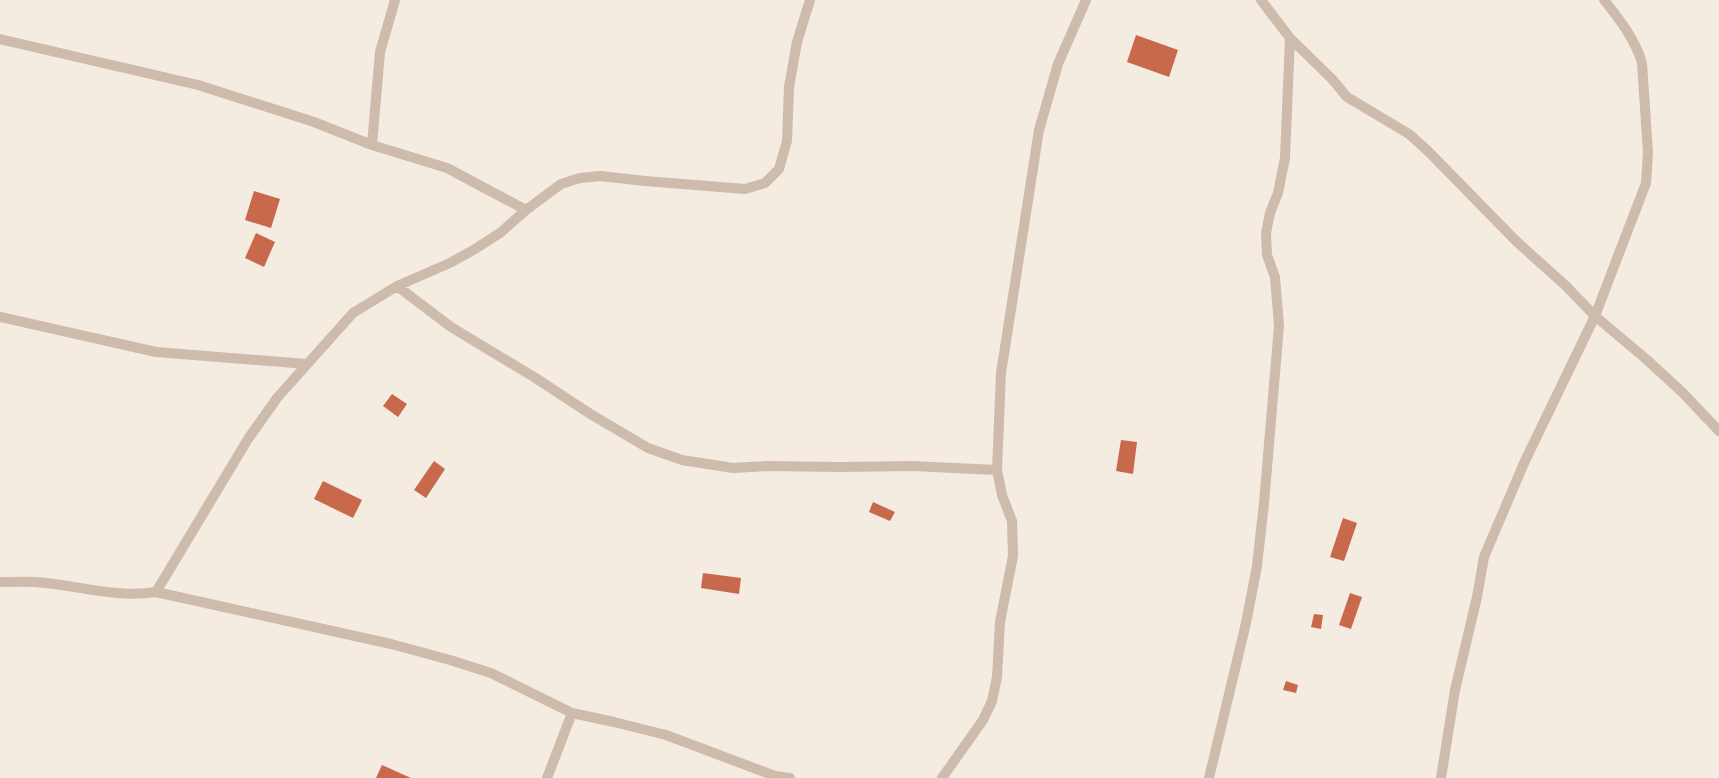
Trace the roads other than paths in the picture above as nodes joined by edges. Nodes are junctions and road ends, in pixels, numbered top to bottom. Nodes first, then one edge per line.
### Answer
1 (395, 0) edge
2 (810, 0) edge
3 (1086, 0) edge
4 (1261, 0) edge
5 (1604, 0) edge
6 (1290, 38) junction
7 (0, 39) edge
8 (372, 145) junction
9 (526, 210) junction
10 (397, 286) junction
11 (1595, 316) junction
12 (0, 317) edge
13 (306, 364) junction
14 (1719, 431) edge
15 (997, 470) junction
16 (0, 582) edge
17 (156, 592) junction
18 (572, 713) junction
19 (546, 778) edge
20 (790, 778) edge
21 (942, 778) edge
22 (1209, 778) edge
23 (1441, 778) edge

1 - 8 street
2 - 9 street
3 - 15 street
4 - 6 street
5 - 11 street
6 - 11 street
6 - 22 street
7 - 8 street
8 - 9 street
9 - 10 street
10 - 13 street
10 - 15 street
11 - 14 street
11 - 23 street
12 - 13 street
13 - 17 street
15 - 21 street
16 - 17 street
17 - 18 street
18 - 19 street
18 - 20 street

